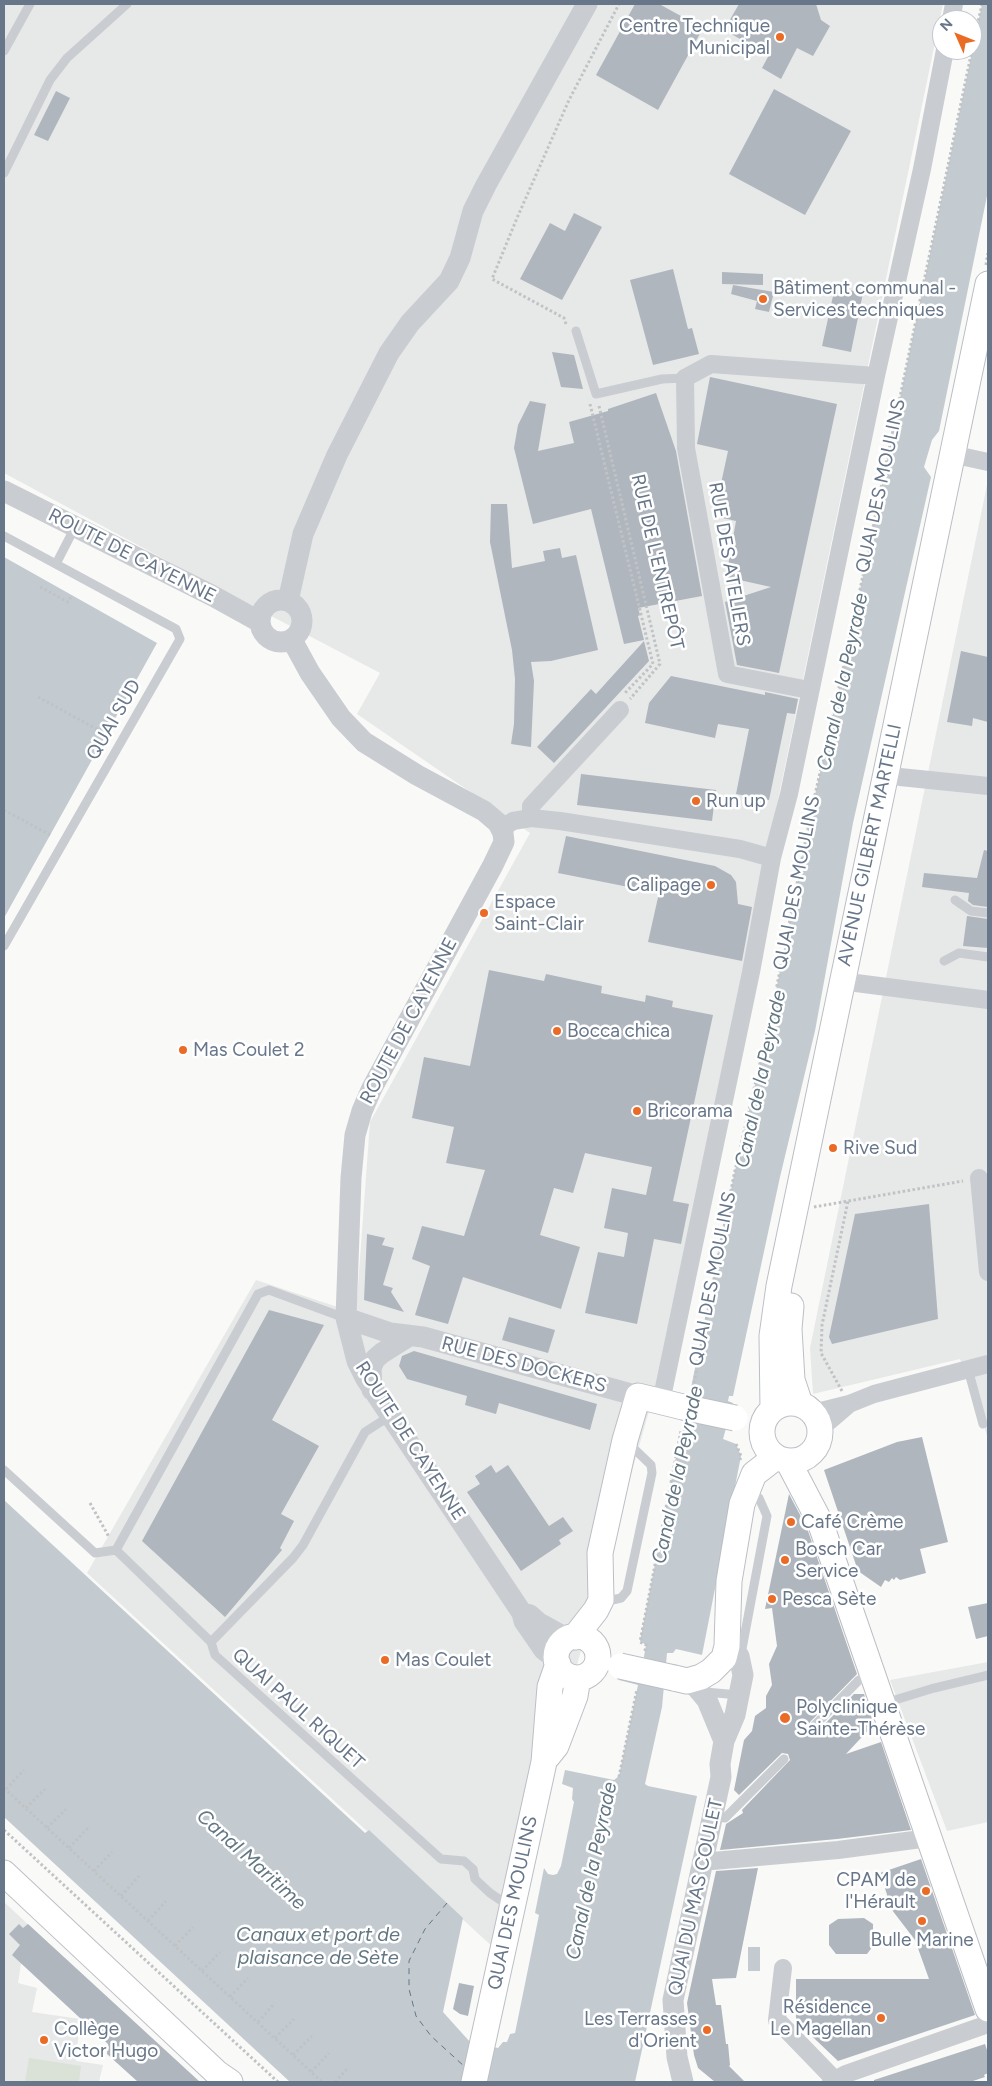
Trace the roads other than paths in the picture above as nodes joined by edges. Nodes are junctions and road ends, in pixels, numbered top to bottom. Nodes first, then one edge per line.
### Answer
1 (30, 4) edge
2 (127, 4) edge
3 (587, 4) edge
4 (4, 51) edge
5 (943, 60) edge
6 (4, 173) edge
7 (988, 284) edge
8 (576, 331) dead end
9 (988, 351) edge
10 (876, 376) junction
11 (685, 378) junction
12 (977, 459) edge
13 (4, 491) edge
14 (75, 526) junction
15 (4, 536) edge
16 (56, 564) junction
17 (288, 601) junction
18 (260, 622) junction
19 (292, 640) junction
20 (809, 690) junction
21 (619, 705) road end
22 (900, 777) junction
23 (988, 786) edge
24 (531, 818) junction
25 (501, 829) junction
26 (772, 858) junction
27 (955, 900) dead end
28 (988, 913) edge
29 (4, 946) edge
30 (988, 957) edge
31 (944, 961) dead end
32 (856, 983) junction
33 (988, 1000) edge
34 (979, 1178) road end
35 (988, 1272) edge
36 (346, 1318) junction
37 (409, 1336) junction
38 (988, 1364) edge
39 (968, 1369) junction
40 (372, 1390) junction
41 (674, 1404) junction
42 (390, 1416) junction
43 (768, 1416) junction
44 (812, 1424) junction
45 (983, 1424) dead end
46 (625, 1440) junction
47 (782, 1459) junction
48 (4, 1470) edge
49 (748, 1488) junction
50 (820, 1522) junction
51 (116, 1550) junction
52 (600, 1600) junction
53 (211, 1642) junction
54 (564, 1650) junction
55 (736, 1662) joint
56 (609, 1664) junction
57 (873, 1676) junction
58 (988, 1676) edge
59 (720, 1677) dead end
60 (578, 1678) junction
61 (690, 1684) junction
62 (739, 1695) junction
63 (883, 1703) junction
64 (814, 1726) dead end
65 (724, 1741) junction
66 (784, 1759) dead end
67 (544, 1762) junction
68 (711, 1816) junction
69 (929, 1838) junction
70 (701, 1862) junction
71 (4, 1873) edge
72 (512, 1908) junction
73 (784, 1968) dead end
74 (988, 2009) edge
75 (988, 2024) edge
76 (833, 2081) edge
77 (230, 2082) edge
78 (474, 2082) edge
79 (683, 2082) edge

1 - 4 lane
2 - 6 lane
3 - 17 street
5 - 10 street, QUAI DES MOULINS
7 - 43 main road, AVENUE GILBERT MARTELLI
8 - 11 lane
9 - 12 main road, AVENUE GILBERT MARTELLI
10 - 11 street
10 - 20 street, QUAI DES MOULINS
11 - 20 street, RUE DES ATELIERS
12 - 22 main road, AVENUE GILBERT MARTELLI
13 - 14 street, ROUTE DE CAYENNE
14 - 16 lane
14 - 18 street, ROUTE DE CAYENNE
15 - 16 lane
16 - 29 lane, QUAI SUD
17 - 18 street
17 - 19 street
18 - 19 street, ROUTE DE CAYENNE
19 - 25 street
20 - 26 street, QUAI DES MOULINS
21 - 24 street
22 - 23 street
22 - 32 main road, AVENUE GILBERT MARTELLI
24 - 25 street
24 - 26 street
25 - 36 street, ROUTE DE CAYENNE
26 - 41 street, QUAI DES MOULINS
27 - 28 lane
30 - 31 lane
32 - 33 street
32 - 44 main road, AVENUE GILBERT MARTELLI
34 - 35 street
36 - 37 street, RUE DES DOCKERS
36 - 40 street, ROUTE DE CAYENNE
36 - 51 lane
37 - 40 street
37 - 41 street, RUE DES DOCKERS
38 - 39 street
39 - 44 street
39 - 45 lane
40 - 42 street, ROUTE DE CAYENNE
41 - 43 main road, bridge
41 - 46 main road, QUAI DES MOULINS
42 - 53 lane
42 - 54 street, ROUTE DE CAYENNE
43 - 44 main road
43 - 47 main road
44 - 47 main road
44 - 50 main road, AVENUE GILBERT MARTELLI
46 - 52 main road, QUAI DES MOULINS
46 - 52 lane
47 - 49 main road
47 - 50 main road
48 - 51 lane
49 - 55 lane, QUAI DU MAS COULET
49 - 61 main road
50 - 57 main road
51 - 53 lane, QUAI PAUL RIQUET
52 - 54 main road
53 - 72 lane, QUAI PAUL RIQUET
54 - 56 main road
54 - 60 main road
54 - 67 main road
55 - 62 street, QUAI DU MAS COULET
56 - 60 main road
56 - 61 main road, bridge
57 - 63 main road
57 - 64 lane
58 - 63 lane
59 - 61 lane
60 - 67 main road
61 - 62 lane
61 - 65 street
62 - 65 street, QUAI DU MAS COULET
63 - 69 main road
65 - 68 street, QUAI DU MAS COULET
66 - 68 lane
67 - 72 main road, QUAI DES MOULINS
68 - 70 street, QUAI DU MAS COULET
69 - 70 street
69 - 74 main road
70 - 79 street, QUAI DU MAS COULET
71 - 77 main road
72 - 78 main road, QUAI DES MOULINS
73 - 76 street
75 - 76 street

